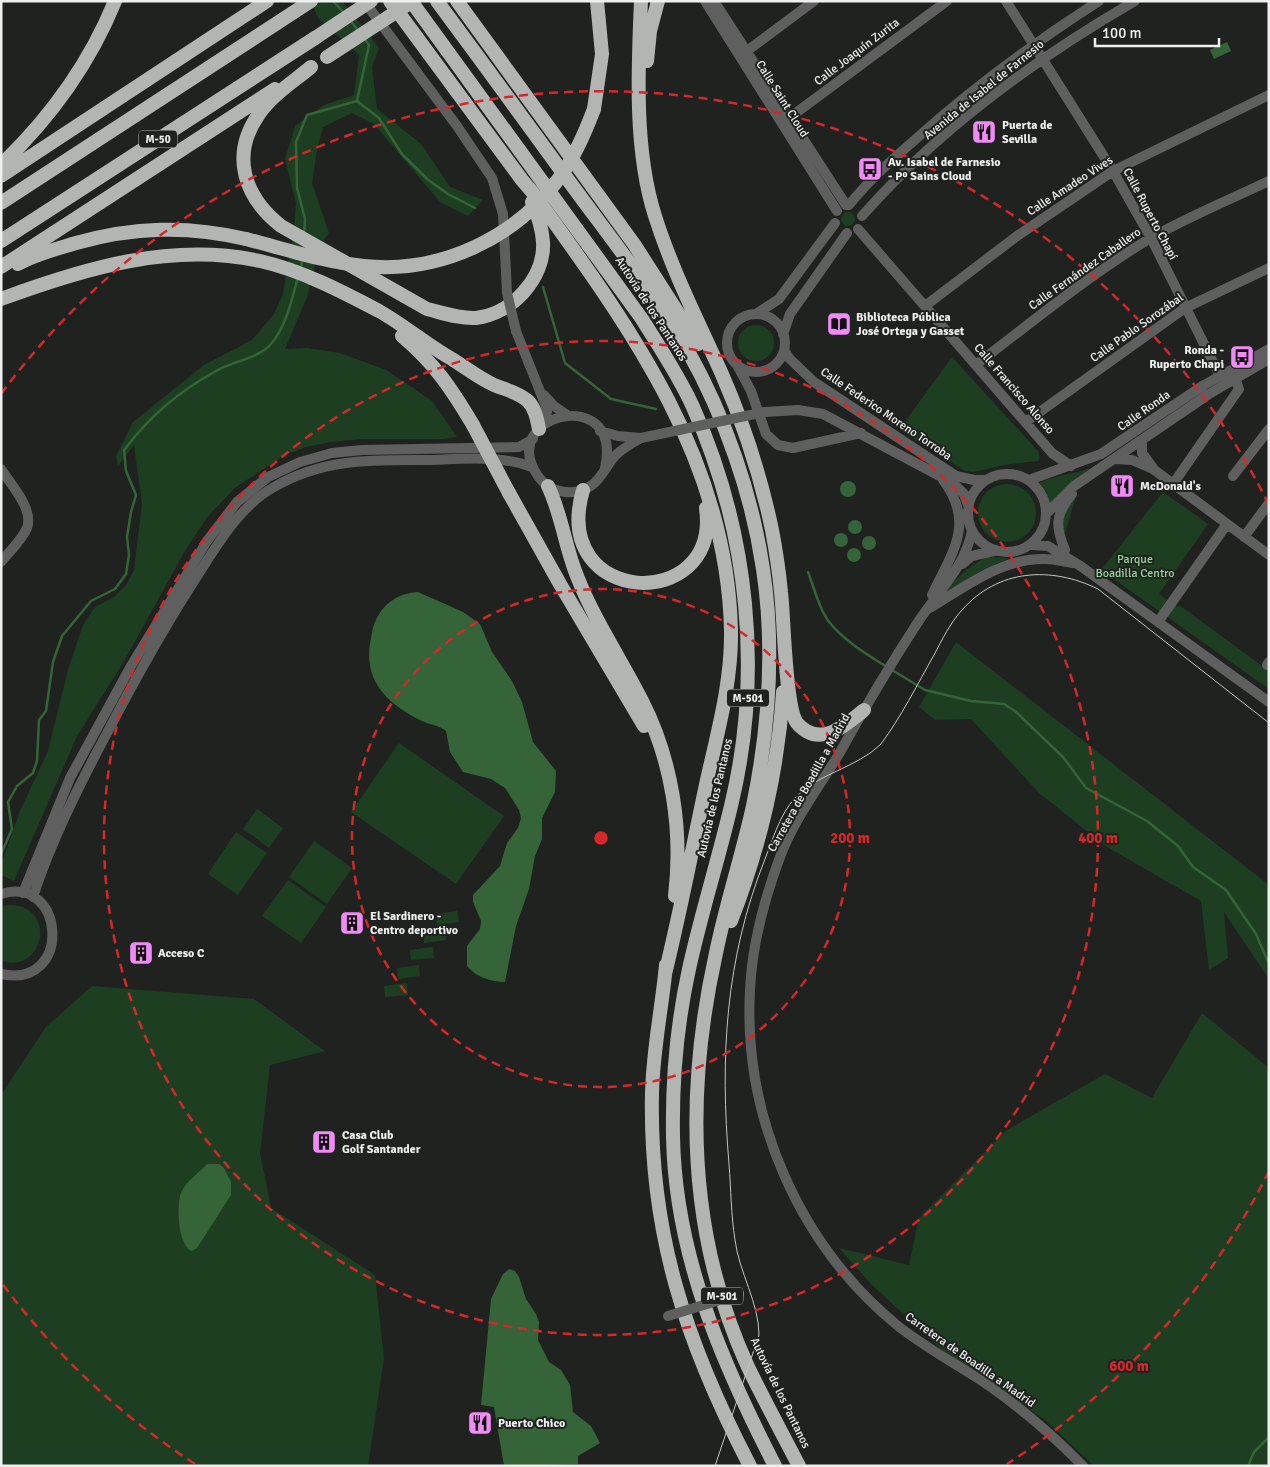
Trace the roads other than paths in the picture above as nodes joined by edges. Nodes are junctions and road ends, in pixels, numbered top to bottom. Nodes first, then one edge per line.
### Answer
1 (267, 1) edge
2 (311, 1) edge
3 (364, 1) edge
4 (371, 1) edge
5 (390, 1) edge
6 (412, 1) edge
7 (437, 1) edge
8 (457, 1) edge
9 (597, 1) edge
10 (641, 1) edge
11 (658, 1) edge
12 (705, 1) edge
13 (714, 1) edge
14 (814, 1) edge
15 (946, 1) edge
16 (1006, 1) edge
17 (1099, 1) edge
18 (1135, 1) edge
19 (113, 5) edge
20 (1034, 44) junction
21 (743, 54) junction
22 (1042, 58) junction
23 (311, 68) junction
24 (1269, 95) edge
25 (786, 120) junction
26 (642, 126) junction
27 (1, 165) edge
28 (1113, 171) junction
29 (1, 176) edge
30 (522, 180) junction
31 (1269, 181) edge
32 (1, 203) edge
33 (848, 205) junction
34 (836, 211) junction
35 (862, 216) junction
36 (835, 223) junction
37 (858, 229) junction
38 (847, 233) junction
39 (1151, 238) junction
40 (1, 241) edge
41 (1, 267) edge
42 (1269, 268) edge
43 (1, 272) edge
44 (1, 299) edge
45 (358, 302) junction
46 (925, 306) junction
47 (1185, 308) junction
48 (756, 314) junction
49 (783, 334) junction
50 (1269, 349) edge
51 (784, 350) junction
52 (1269, 359) edge
53 (977, 364) junction
54 (737, 365) junction
55 (1220, 376) junction
56 (1235, 378) junction
57 (540, 387) junction
58 (567, 415) junction
59 (1027, 421) junction
60 (741, 426) junction
61 (1269, 429) edge
62 (539, 431) junction
63 (600, 431) junction
64 (862, 433) junction
65 (641, 438) junction
66 (1142, 440) junction
67 (1052, 452) junction
68 (1125, 453) junction
69 (1116, 459) junction
70 (1145, 459) junction
71 (922, 466) junction
72 (1072, 466) junction
73 (532, 467) junction
74 (605, 468) junction
75 (1153, 468) junction
76 (1, 469) edge
77 (1054, 472) junction
78 (956, 476) junction
79 (1233, 476) dead end
80 (941, 477) junction
81 (1087, 477) junction
82 (702, 480) junction
83 (986, 480) junction
84 (1029, 480) junction
85 (1173, 484) junction
86 (548, 486) junction
87 (583, 490) junction
88 (1269, 503) edge
89 (968, 505) junction
90 (1045, 520) junction
91 (1227, 524) junction
92 (972, 530) junction
93 (1244, 537) junction
94 (1030, 545) junction
95 (1065, 550) junction
96 (995, 551) junction
97 (1269, 555) edge
98 (1, 562) edge
99 (1079, 564) junction
100 (956, 570) junction
101 (924, 612) junction
102 (1158, 622) junction
103 (785, 645) junction
104 (1269, 702) edge
105 (864, 710) junction
106 (672, 796) junction
107 (23, 893) junction
108 (1, 894) edge
109 (33, 897) junction
110 (716, 953) junction
111 (665, 974) junction
112 (2, 976) edge
113 (739, 1294) dead end
114 (668, 1316) dead end
115 (750, 1466) edge
116 (775, 1466) edge
117 (799, 1466) edge
118 (1083, 1466) edge

1 - 29 highway
2 - 32 highway, M-50
3 - 57 street, bridge
4 - 40 highway, M-50, bridge
5 - 30 highway
6 - 23 highway, M-50, bridge
6 - 116 highway, Autovía de los Pantanos / M-501
7 - 110 highway, Autovía de los Pantanos / M-501
8 - 60 highway
9 - 43 highway, bridge
10 - 26 highway
11 - 26 highway
12 - 21 street, Calle Saint Cloud
13 - 21 street, Calle Saint Cloud
14 - 21 street
15 - 25 street, Calle Joaquín Zurita
16 - 20 street, Calle Ruperto Chapí
17 - 20 street, Avenida de Isabel de Farnesio
18 - 22 street, Avenida de Isabel de Farnesio
19 - 27 highway
20 - 22 street, Calle Ruperto Chapí
20 - 33 street, Avenida de Isabel de Farnesio
21 - 25 street, Calle Saint Cloud
22 - 28 street, Calle Ruperto Chapí
22 - 35 street, Avenida de Isabel de Farnesio
23 - 30 highway, bridge
23 - 41 highway, M-50
24 - 28 street, Calle Amadeo Vives
25 - 33 street, Calle Saint Cloud
25 - 34 street, Calle Saint Cloud
26 - 60 highway
28 - 39 street, Calle Ruperto Chapí
28 - 46 street, Calle Amadeo Vives
30 - 82 highway
31 - 39 street, Calle Fernández Caballero
33 - 34 street
33 - 35 street
34 - 36 street
35 - 37 street
36 - 38 street
36 - 48 street
37 - 38 street
37 - 46 street, Calle Francisco Alonso
38 - 49 street
39 - 47 street, Calle Ruperto Chapí
39 - 53 street, Calle Fernández Caballero
42 - 47 street, Calle Pablo Sorozábal
44 - 45 highway
45 - 62 highway
45 - 106 highway, bridge
46 - 53 street, Calle Francisco Alonso
47 - 55 street, Calle Ruperto Chapí
47 - 59 street, Calle Pablo Sorozábal
48 - 49 street
48 - 54 street
49 - 51 street
50 - 55 street, Calle Ronda
51 - 54 street
51 - 78 street, Calle Federico Moreno Torroba
52 - 56 street, Calle Ronda
53 - 59 street, Calle Francisco Alonso
54 - 64 street
55 - 72 street, Calle Ronda
56 - 66 street, Calle Ronda
56 - 85 street
57 - 58 street
57 - 62 street
58 - 62 street
58 - 63 street
59 - 67 street, Calle Francisco Alonso
60 - 103 highway
61 - 79 street
62 - 73 street
62 - 107 street
63 - 65 street
63 - 74 street
64 - 65 street, bridge
64 - 71 street
65 - 74 street
66 - 68 street, Calle Ronda
66 - 70 street
67 - 72 street, Calle Francisco Alonso
67 - 77 street, Calle Francisco Alonso
68 - 69 street, Calle Ronda
68 - 70 street
69 - 75 street
69 - 81 street, Calle Ronda
70 - 75 street
71 - 78 street
71 - 80 street
72 - 77 street, Calle Ronda
73 - 86 street
73 - 109 street
74 - 87 street
75 - 85 street
76 - 98 street
77 - 84 street, Calle Ronda
78 - 83 street, Calle Federico Moreno Torroba
80 - 89 street
80 - 101 street
81 - 90 street, Calle Ronda
81 - 95 street
82 - 87 highway
82 - 111 highway
83 - 84 street
83 - 89 street
84 - 90 street
85 - 91 street
86 - 87 street
86 - 106 highway
88 - 93 street
89 - 92 street
90 - 94 street
90 - 95 street
91 - 93 street
91 - 102 street
92 - 96 street
92 - 100 street, Carretera de Boadilla a Madrid
93 - 97 street
94 - 96 street
94 - 99 street
95 - 99 street
96 - 100 street, Carretera de Boadilla a Madrid
99 - 101 street
99 - 102 street
100 - 101 street, Carretera de Boadilla a Madrid
101 - 105 street, Carretera de Boadilla a Madrid
102 - 104 street
103 - 105 highway
103 - 110 highway
105 - 118 street, Carretera de Boadilla a Madrid
106 - 111 highway
107 - 108 street
107 - 109 street
109 - 112 street
110 - 117 highway, Autovía de los Pantanos / M-501
111 - 115 highway
113 - 114 street, bridge

